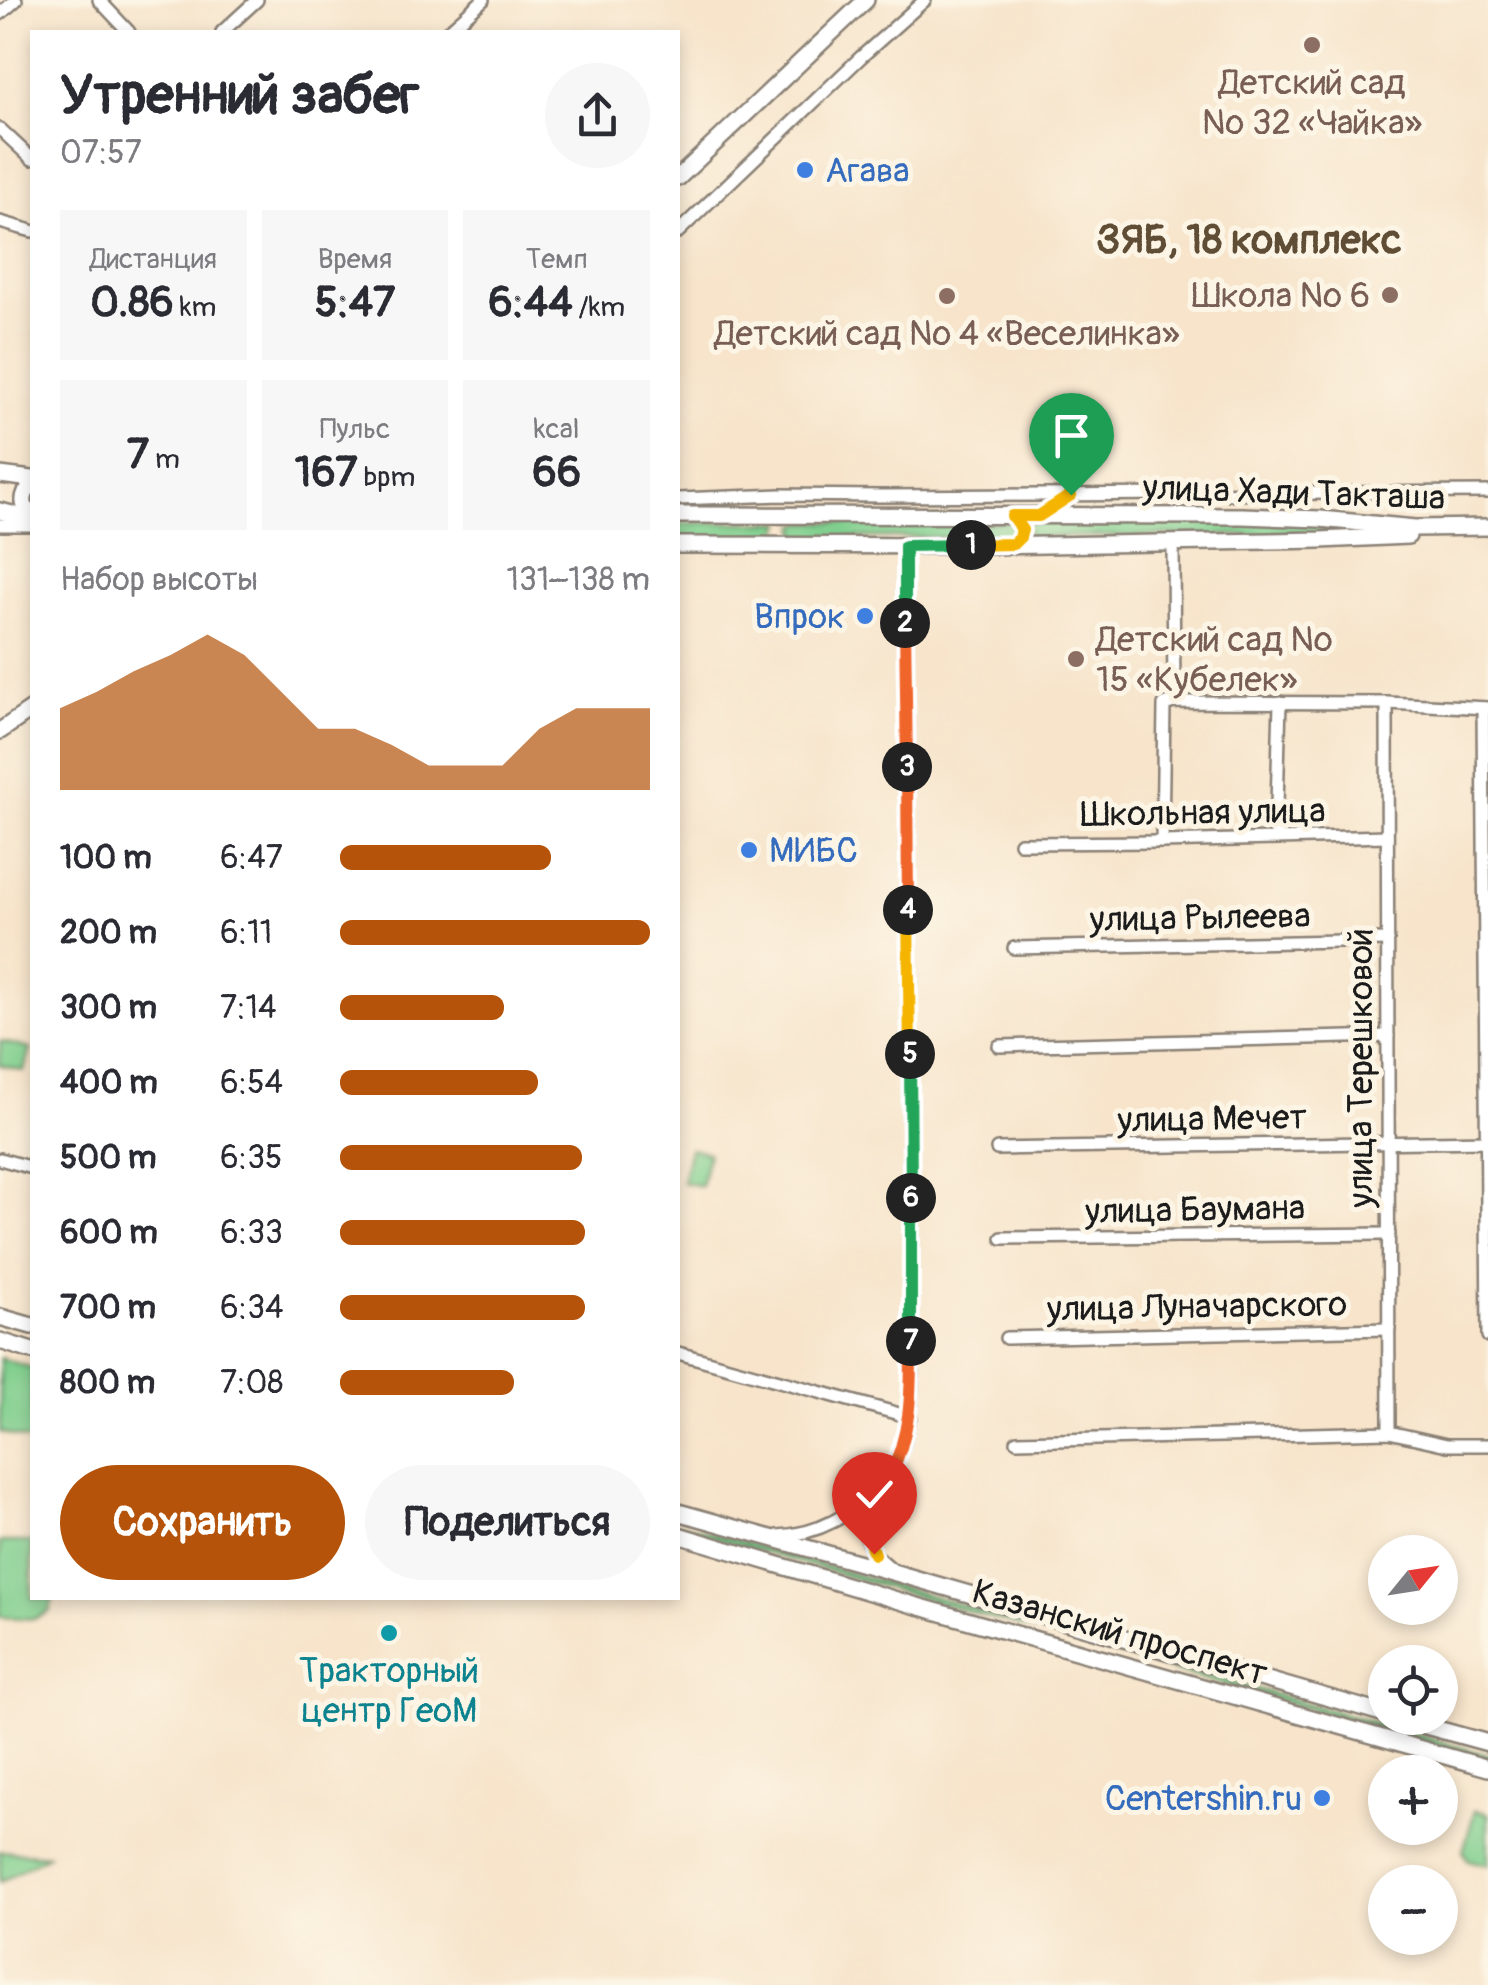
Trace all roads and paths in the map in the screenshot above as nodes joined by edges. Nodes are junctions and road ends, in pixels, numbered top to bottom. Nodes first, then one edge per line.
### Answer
1 (16, 0) edge
2 (99, 0) edge
3 (257, 0) edge
4 (483, 0) edge
5 (866, 0) edge
6 (925, 0) edge
7 (0, 14) edge
8 (127, 30) edge
9 (224, 30) edge
10 (449, 30) edge
11 (0, 129) edge
12 (30, 158) edge
13 (680, 176) edge
14 (0, 222) edge
15 (30, 230) edge
16 (680, 230) edge
17 (0, 466) edge
18 (0, 475) edge
19 (30, 481) edge
20 (30, 481) edge
21 (30, 483) edge
22 (1488, 492) edge
23 (830, 495) junction
24 (1071, 495) junction
25 (680, 499) edge
26 (0, 511) edge
27 (805, 515) junction
28 (680, 516) edge
29 (859, 516) junction
30 (1012, 516) junction
31 (1039, 516) junction
32 (30, 517) edge
33 (30, 520) edge
34 (30, 521) edge
35 (0, 526) edge
36 (1488, 528) edge
37 (1488, 536) edge
38 (1173, 543) junction
39 (1013, 544) junction
40 (680, 545) edge
41 (799, 546) junction
42 (905, 546) junction
43 (1280, 702) junction
44 (1169, 704) junction
45 (1387, 704) junction
46 (1486, 708) edge
47 (30, 710) edge
48 (0, 731) edge
49 (1387, 836) junction
50 (1276, 839) junction
51 (1020, 842) dead end
52 (1162, 842) junction
53 (1388, 940) junction
54 (1014, 948) dead end
55 (1388, 1036) junction
56 (999, 1046) dead end
57 (1488, 1141) edge
58 (1388, 1143) junction
59 (997, 1148) dead end
60 (0, 1159) edge
61 (30, 1167) edge
62 (1388, 1234) junction
63 (1002, 1238) dead end
64 (0, 1317) edge
65 (30, 1325) edge
66 (1389, 1329) junction
67 (1488, 1336) edge
68 (1006, 1338) dead end
69 (0, 1341) edge
70 (30, 1349) edge
71 (680, 1354) edge
72 (910, 1418) junction
73 (1390, 1432) junction
74 (1017, 1441) dead end
75 (1488, 1445) edge
76 (887, 1482) junction
77 (680, 1513) edge
78 (680, 1536) edge
79 (764, 1537) junction
80 (896, 1572) junction
81 (1368, 1709) edge
82 (1458, 1735) edge
83 (1488, 1743) edge
84 (1488, 1768) edge

1 - 7 street
2 - 8 street
3 - 9 street
4 - 10 street
5 - 13 main road
6 - 16 street
11 - 12 street
14 - 15 street
17 - 19 street
18 - 20 main road
21 - 32 main road
22 - 24 street
23 - 24 street
23 - 25 street
23 - 29 street
24 - 31 street
26 - 33 main road
27 - 28 main road, улица Хади Такташа
27 - 29 main road, улица Хади Такташа
27 - 41 main road
29 - 30 main road, улица Хади Такташа
30 - 31 main road, улица Хади Такташа
30 - 39 main road
31 - 36 main road, улица Хади Такташа
34 - 35 street
37 - 38 main road, улица Хади Такташа
38 - 39 main road, улица Хади Такташа
38 - 44 street
39 - 42 main road, улица Хади Такташа
40 - 41 main road, улица Хади Такташа
41 - 42 main road, улица Хади Такташа
42 - 72 street
43 - 44 street
43 - 45 street
43 - 50 street
44 - 52 street
45 - 46 street
45 - 49 street, улица Терешковой
46 - 57 street
47 - 48 main road
49 - 50 street, Школьная улица
49 - 53 street, улица Терешковой
50 - 52 street, Школьная улица
51 - 52 street, Школьная улица
53 - 54 street, улица Рылеева
53 - 55 street, улица Терешковой
55 - 56 street
55 - 58 street, улица Терешковой
57 - 58 street, улица Мечет
57 - 67 street
58 - 59 street, улица Мечет
58 - 62 street, улица Терешковой
60 - 61 street
62 - 63 street, улица Баумана
62 - 66 street, улица Терешковой
64 - 65 main road
66 - 68 street, улица Луначарского
66 - 73 street, улица Терешковой
69 - 70 main road
71 - 72 street
72 - 76 street
73 - 74 street
73 - 75 street
76 - 79 street
76 - 80 street
77 - 79 main road, Казанский проспект
78 - 84 main road, Казанский проспект
79 - 80 main road, Казанский проспект
80 - 81 main road, Казанский проспект
82 - 83 main road

